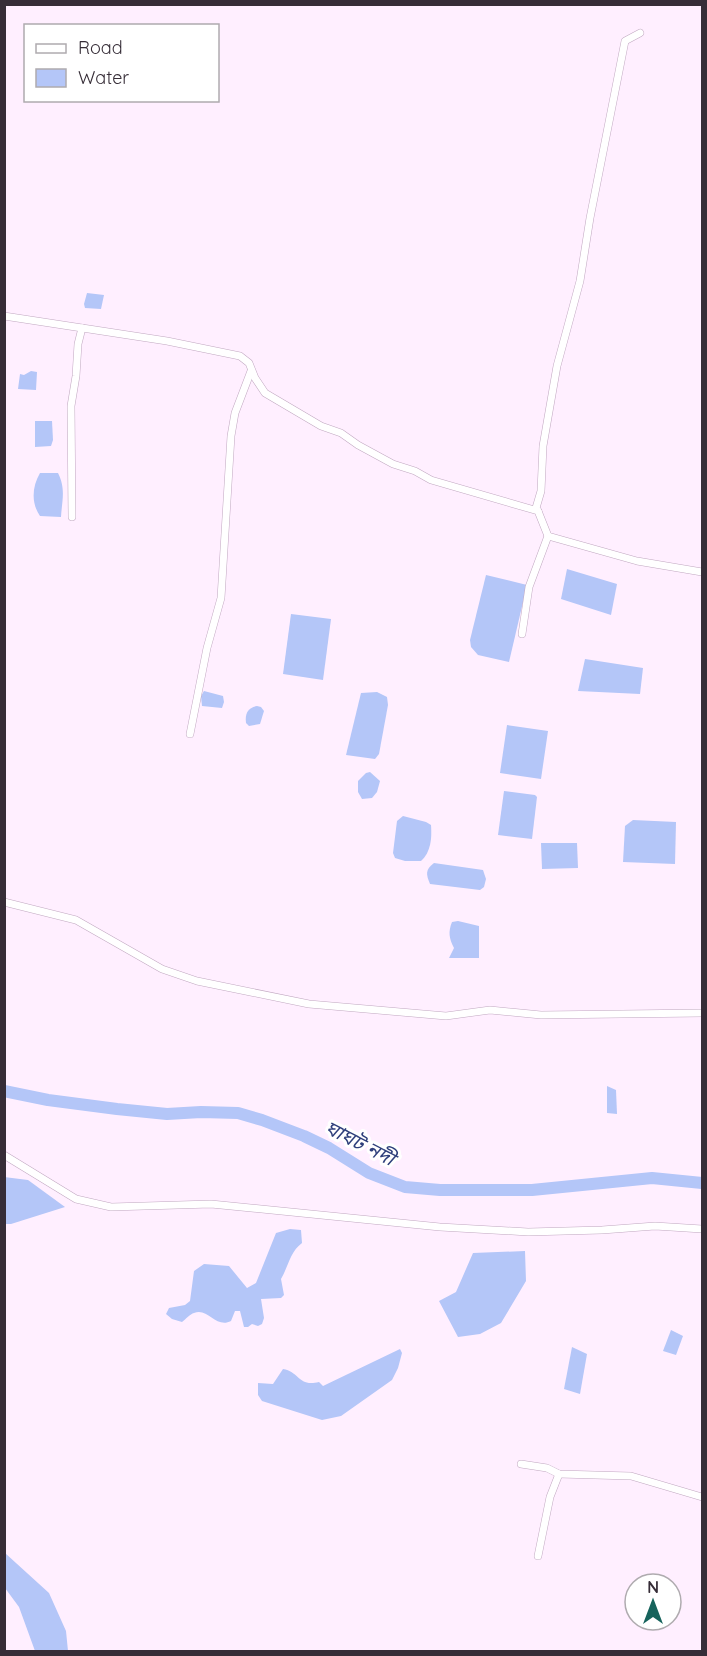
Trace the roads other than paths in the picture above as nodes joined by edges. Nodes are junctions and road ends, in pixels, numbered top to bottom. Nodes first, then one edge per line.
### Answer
1 (640, 33) dead end
2 (4, 316) edge
3 (82, 328) junction
4 (251, 371) junction
5 (538, 511) junction
6 (72, 517) dead end
7 (548, 536) junction
8 (702, 572) edge
9 (522, 634) dead end
10 (190, 734) dead end
11 (4, 902) edge
12 (702, 1013) edge
13 (4, 1155) edge
14 (702, 1229) edge
15 (521, 1464) dead end
16 (559, 1474) junction
17 (702, 1497) edge
18 (538, 1556) dead end

1 - 5 street
2 - 3 street
3 - 4 street
3 - 6 street
4 - 5 street
4 - 10 street
5 - 7 street
7 - 8 street
7 - 9 street
11 - 12 street
13 - 14 street
15 - 16 street
16 - 17 street
16 - 18 street

